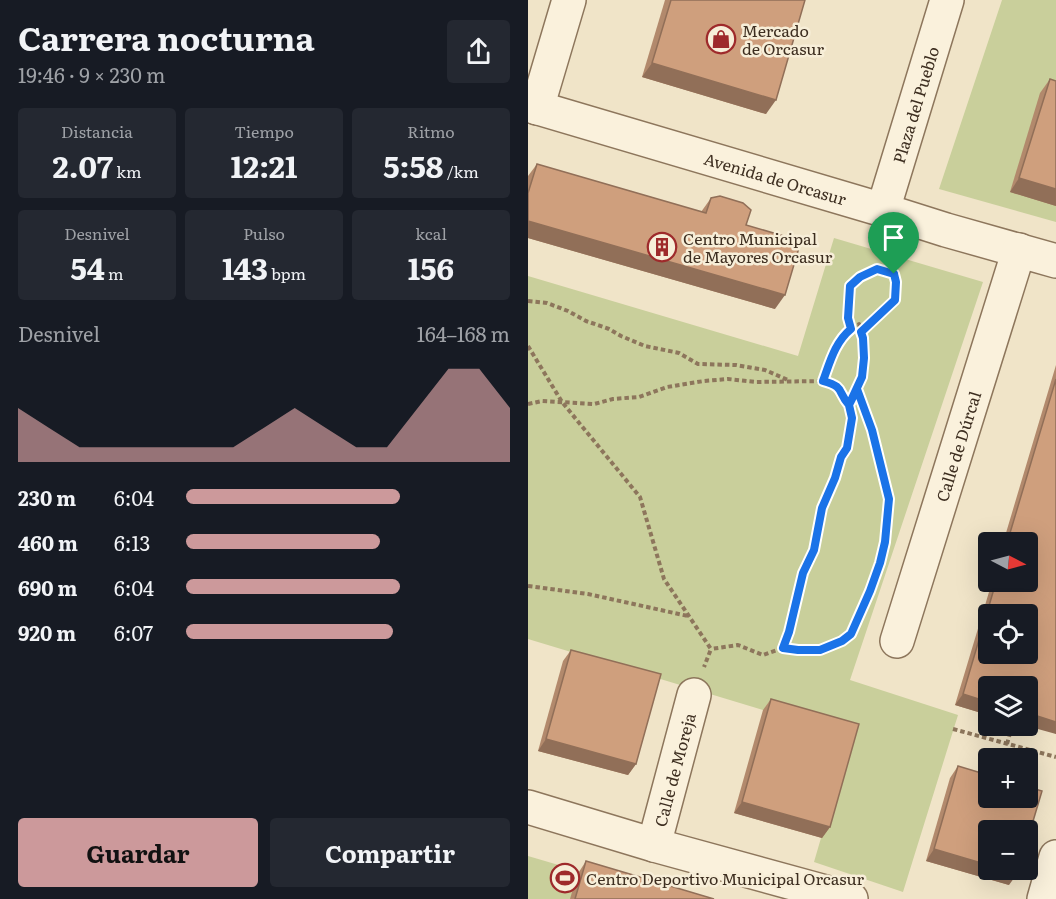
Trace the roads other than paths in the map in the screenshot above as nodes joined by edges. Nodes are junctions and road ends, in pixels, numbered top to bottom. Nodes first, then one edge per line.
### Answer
1 (569, 0) edge
2 (947, 0) edge
3 (532, 107) edge
4 (883, 210) junction
5 (1019, 250) junction
6 (1056, 261) edge
7 (897, 642) dead end
8 (694, 695) road end
9 (528, 807) edge
10 (654, 845) junction
11 (1056, 857) edge
12 (852, 899) edge
13 (1044, 899) edge

1 - 3 street
2 - 4 street, Plaza del Pueblo
3 - 4 street, Avenida de Orcasur
4 - 5 street, Avenida de Orcasur
5 - 6 street, Avenida de Orcasur
5 - 7 street, Calle de Dúrcal
8 - 10 street, Calle de Moreja
9 - 10 street, Calle de Moreja
10 - 12 street, Calle de Moreja
11 - 13 street

